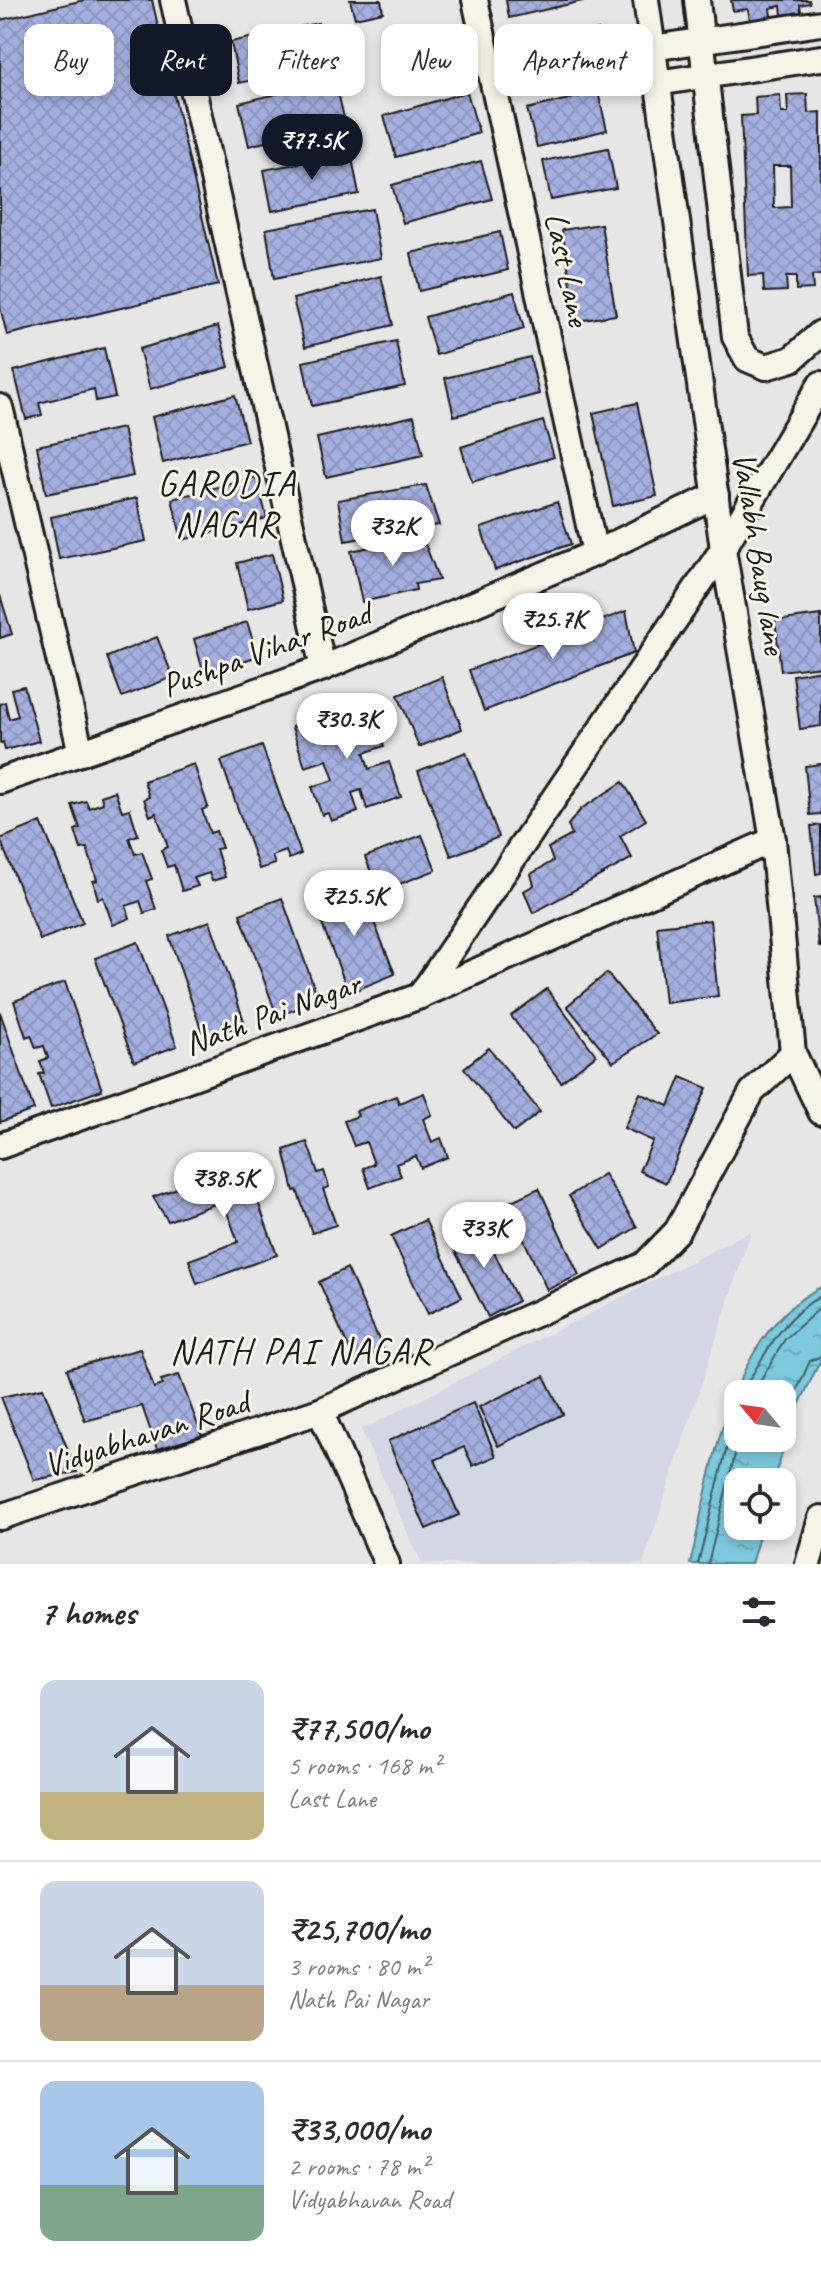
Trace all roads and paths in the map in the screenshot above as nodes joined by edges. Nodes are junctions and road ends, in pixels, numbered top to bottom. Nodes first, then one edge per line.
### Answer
1 (173, 0) edge
2 (475, 0) edge
3 (646, 0) edge
4 (697, 0) edge
5 (821, 23) edge
6 (649, 24) edge
7 (702, 42) junction
8 (653, 48) edge
9 (653, 55) edge
10 (821, 58) edge
11 (706, 75) junction
12 (657, 83) junction
13 (730, 288) junction
14 (687, 293) junction
15 (821, 333) edge
16 (821, 384) edge
17 (0, 407) edge
18 (716, 495) junction
19 (723, 549) junction
20 (595, 553) junction
21 (323, 668) junction
22 (81, 753) junction
23 (0, 781) edge
24 (773, 840) junction
25 (420, 996) junction
26 (793, 1053) junction
27 (821, 1112) edge
28 (0, 1146) edge
29 (320, 1411) junction
30 (0, 1517) edge
31 (821, 1518) edge
32 (387, 1564) edge
33 (808, 1564) edge

1 - 21 street
2 - 20 street, Last Lane
3 - 6 street, Vallabh Baug lane
4 - 7 street
5 - 7 street
7 - 8 street
7 - 11 street
9 - 12 street, Vallabh Baug lane
10 - 11 street
11 - 12 street
11 - 13 street
12 - 14 street, Vallabh Baug lane
13 - 14 street
13 - 15 street
14 - 18 street, Vallabh Baug lane
16 - 19 street
17 - 22 street
18 - 19 street, Vallabh Baug lane
18 - 20 street, Pushpa Vihar Road
19 - 24 street, Vallabh Baug lane
19 - 25 street
20 - 21 street, Pushpa Vihar Road
21 - 22 street, Pushpa Vihar Road
22 - 23 street, Pushpa Vihar Road
24 - 25 street, Nath Pai Nagar
24 - 26 street, Vallabh Baug lane
25 - 28 street, Nath Pai Nagar
26 - 27 street, Vallabh Baug lane
26 - 29 street, Vidyabhavan Road
29 - 30 street, Vidyabhavan Road
29 - 32 street
31 - 33 street

